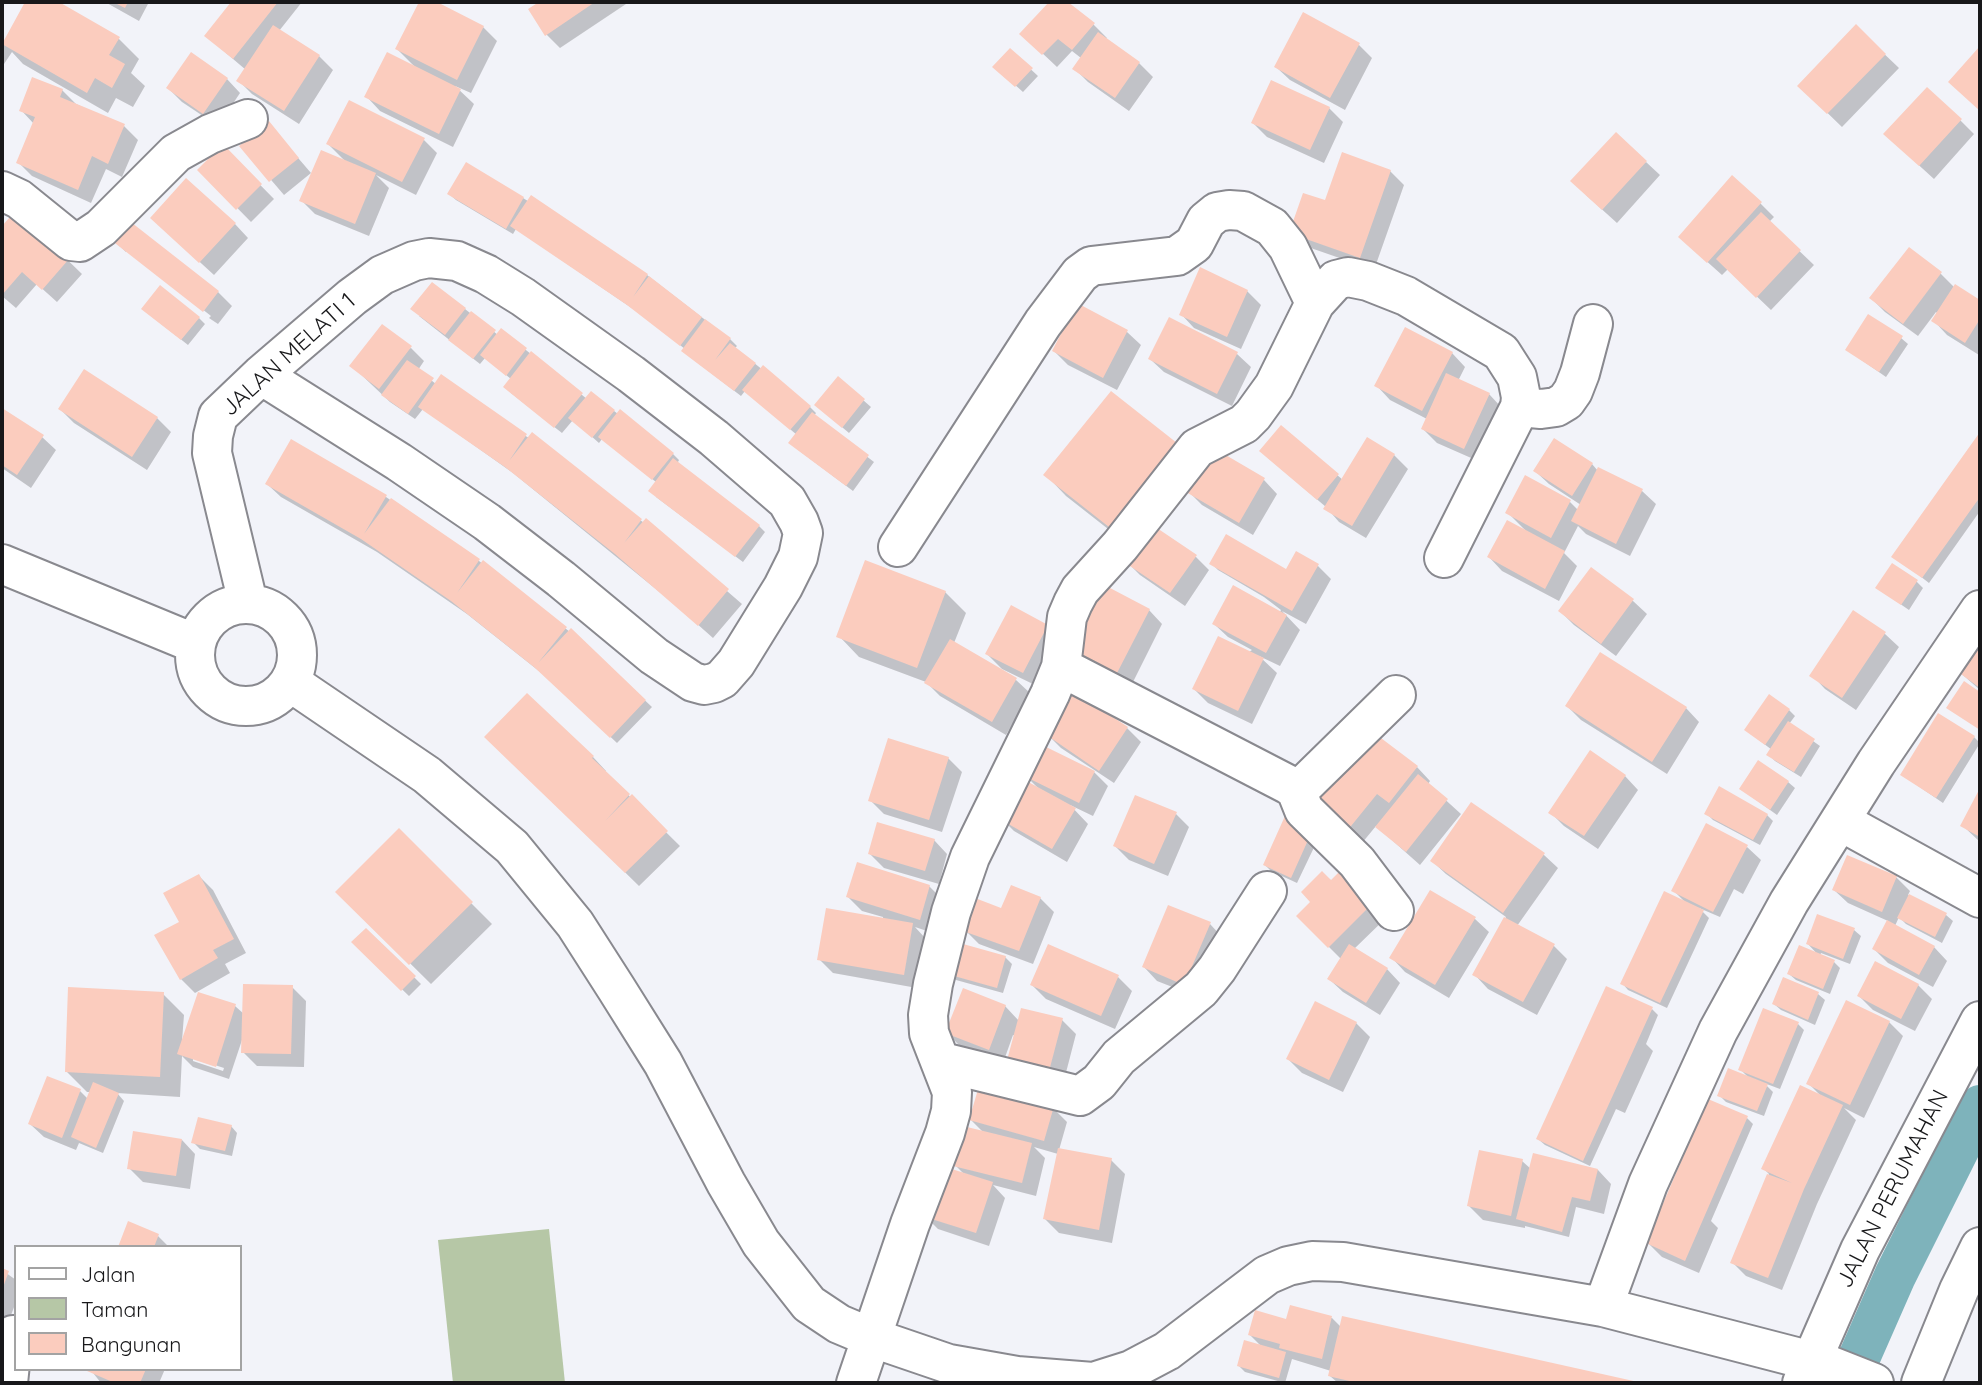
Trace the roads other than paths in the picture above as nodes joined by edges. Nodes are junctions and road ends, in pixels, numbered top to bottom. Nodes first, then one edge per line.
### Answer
1 (248, 119) dead end
2 (2, 191) edge
3 (1315, 303) junction
4 (1593, 324) dead end
5 (261, 375) junction
6 (1520, 407) junction
7 (898, 547) dead end
8 (1444, 558) dead end
9 (2, 565) edge
10 (248, 603) junction
11 (1980, 610) edge
12 (196, 644) junction
13 (1061, 667) junction
14 (290, 682) junction
15 (1396, 695) dead end
16 (1297, 792) junction
17 (1840, 821) junction
18 (1268, 891) dead end
19 (1980, 898) edge
20 (1394, 911) dead end
21 (1980, 1021) edge
22 (942, 1062) junction
23 (1980, 1247) edge
24 (1604, 1307) junction
25 (10, 1335) edge
26 (870, 1338) junction
27 (1815, 1370) edge
28 (1135, 1376) edge
29 (8, 1383) edge
30 (856, 1383) edge
31 (1874, 1383) edge
32 (1921, 1383) edge

1 - 2 street
3 - 6 street
3 - 7 street
3 - 13 street
4 - 6 street
5 - 5 street, JALAN MELATI 1
5 - 10 street, JALAN MELATI 1
6 - 8 street
9 - 12 street
10 - 12 street
10 - 14 street
11 - 17 street
12 - 14 street
13 - 16 street
13 - 22 street
14 - 26 street
15 - 16 street
16 - 20 street
17 - 19 street
17 - 24 street
18 - 22 street
21 - 27 street, JALAN PERUMAHAN
22 - 26 street
23 - 32 street
24 - 27 street
24 - 28 street
25 - 29 street
26 - 28 street
26 - 30 street
27 - 31 street

